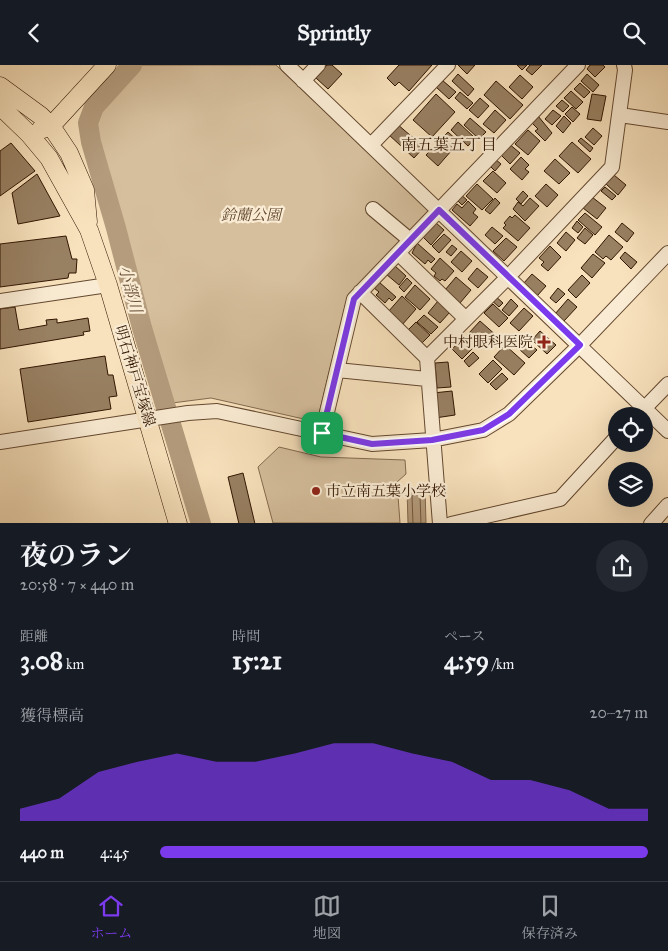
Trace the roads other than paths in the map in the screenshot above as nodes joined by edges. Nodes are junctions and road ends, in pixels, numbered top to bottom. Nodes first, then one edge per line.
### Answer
1 (95, 65) edge
2 (107, 65) edge
3 (287, 65) edge
4 (318, 65) edge
5 (448, 65) edge
6 (578, 65) edge
7 (624, 65) edge
8 (303, 81) junction
9 (0, 86) edge
10 (0, 106) edge
11 (620, 115) junction
12 (46, 121) junction
13 (668, 122) edge
14 (29, 134) junction
15 (371, 145) junction
16 (373, 209) dead end
17 (439, 210) junction
18 (89, 230) junction
19 (410, 240) junction
20 (398, 253) junction
21 (668, 253) edge
22 (507, 278) junction
23 (108, 285) junction
24 (360, 292) junction
25 (0, 301) edge
26 (466, 319) junction
27 (580, 345) junction
28 (426, 358) junction
29 (337, 370) junction
30 (427, 379) junction
31 (668, 384) edge
32 (636, 407) edge
33 (646, 407) edge
34 (153, 419) junction
35 (653, 420) edge
36 (668, 431) edge
37 (322, 433) junction
38 (432, 440) junction
39 (0, 442) edge
40 (608, 448) edge
41 (668, 505) edge
42 (178, 523) edge
43 (440, 523) edge
44 (451, 523) edge
45 (654, 523) edge

1 - 12 main road
2 - 12 main road
3 - 8 street
4 - 8 street
5 - 15 street
6 - 17 street
7 - 11 street
8 - 15 street
9 - 12 main road, 明石神戸宝塚線
10 - 14 main road, 明石神戸宝塚線
11 - 13 street
11 - 22 street
12 - 14 main road
12 - 18 main road, 明石神戸宝塚線
14 - 18 main road, 明石神戸宝塚線
15 - 17 street
16 - 19 street
17 - 19 street
17 - 22 street
18 - 23 main road, 明石神戸宝塚線
19 - 20 street
20 - 24 street
20 - 26 street
21 - 27 street
22 - 26 street
22 - 27 street
23 - 25 street
23 - 34 main road, 明石神戸宝塚線
24 - 28 street
24 - 29 street
26 - 28 street
27 - 32 street
27 - 38 street
28 - 30 street
29 - 30 street
29 - 37 street
30 - 38 street
31 - 33 street
34 - 37 street
34 - 39 street
34 - 42 main road, 明石神戸宝塚線
35 - 36 street
37 - 38 street
38 - 43 street
40 - 44 street
41 - 45 street

